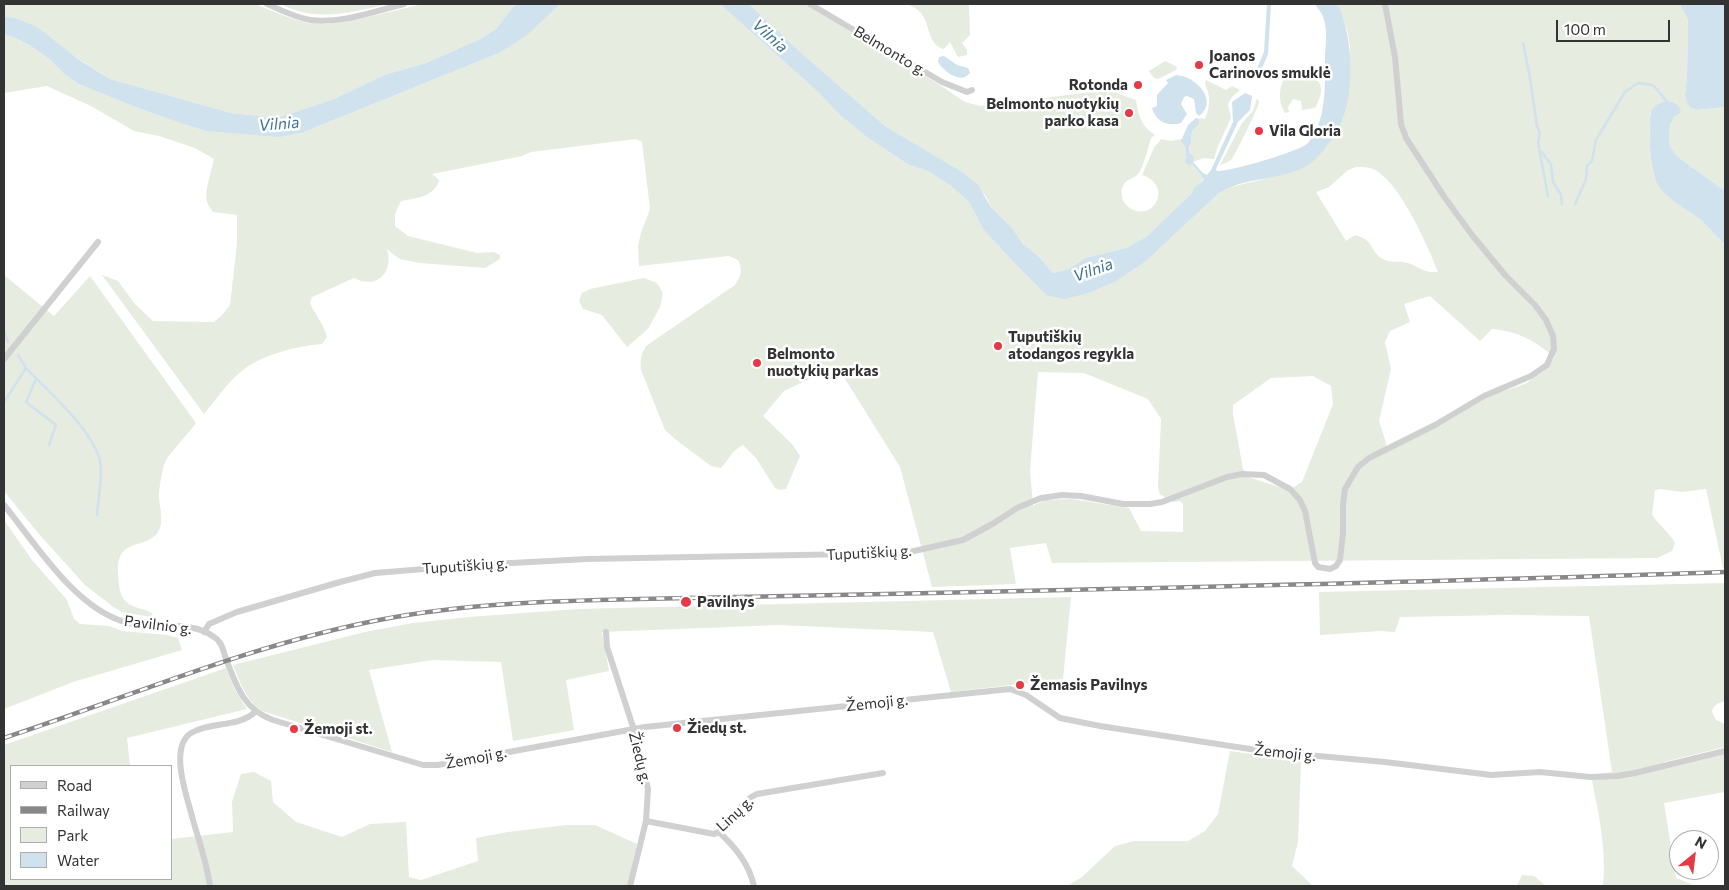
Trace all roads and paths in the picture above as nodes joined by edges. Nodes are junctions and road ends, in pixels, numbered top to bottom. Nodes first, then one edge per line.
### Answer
1 (267, 4) edge
2 (404, 4) edge
3 (810, 4) edge
4 (1385, 4) edge
5 (972, 90) dead end
6 (98, 242) dead end
7 (4, 359) edge
8 (4, 505) edge
9 (204, 632) junction
10 (606, 632) dead end
11 (255, 712) junction
12 (634, 730) junction
13 (1725, 751) edge
14 (883, 773) dead end
15 (646, 821) junction
16 (719, 832) junction
17 (210, 886) edge
18 (630, 886) edge
19 (754, 886) edge

1 - 2 street
3 - 5 street, Belmonto g.
4 - 9 street, Tuputiškių g.
6 - 7 street
8 - 9 street, Pavilnio g.
9 - 11 street, Pavilnio g.
10 - 12 street, Žiedų g.
11 - 12 street, Žemoji g.
11 - 17 street
12 - 13 street, Žemoji g.
12 - 15 street, Žiedų g.
14 - 16 street, Linų g.
15 - 16 street, Linų g.
15 - 18 street, Žiedų g.
16 - 19 street

